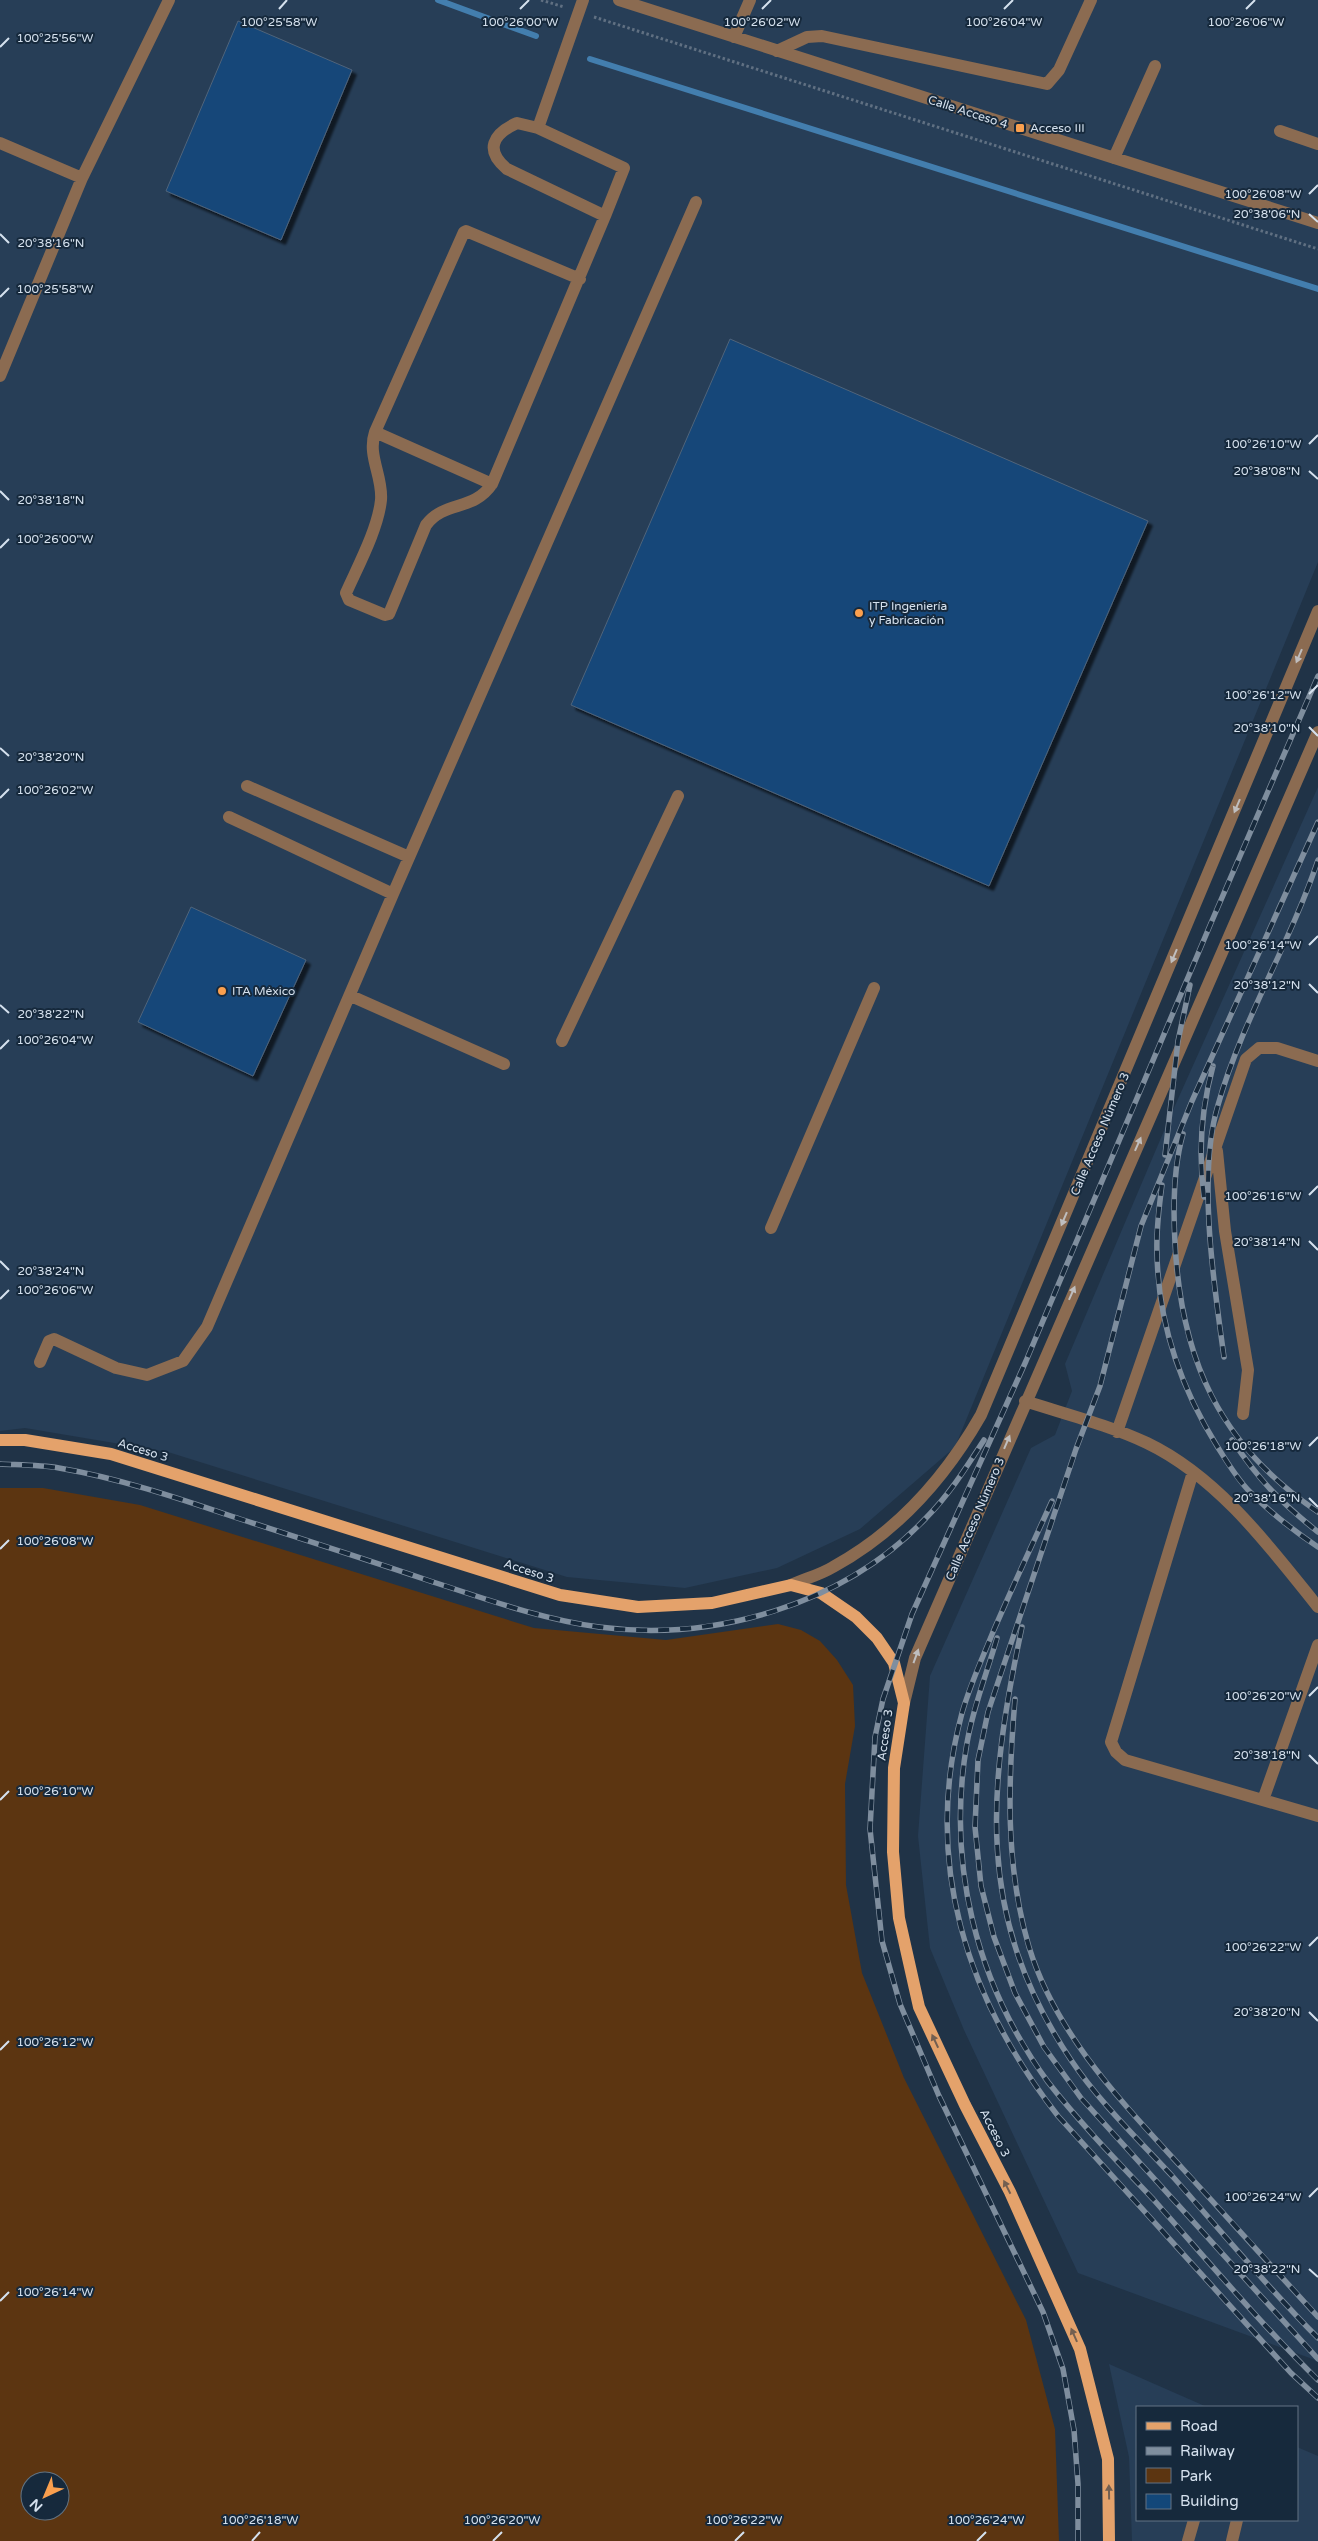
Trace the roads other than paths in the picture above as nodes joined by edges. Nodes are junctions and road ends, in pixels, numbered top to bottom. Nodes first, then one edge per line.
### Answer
1 (169, 0) edge
2 (619, 0) edge
3 (750, 0) edge
4 (1091, 0) edge
5 (581, 6) edge
6 (734, 37) junction
7 (777, 51) junction
8 (1155, 66) dead end
9 (538, 128) junction
10 (1280, 132) dead end
11 (0, 143) edge
12 (1318, 144) edge
13 (1114, 158) junction
14 (82, 178) junction
15 (696, 202) dead end
16 (605, 216) junction
17 (1318, 223) edge
18 (580, 279) junction
19 (0, 376) edge
20 (374, 432) junction
21 (492, 484) junction
22 (1318, 612) edge
23 (1318, 732) edge
24 (247, 786) dead end
25 (678, 796) dead end
26 (229, 817) dead end
27 (410, 856) junction
28 (393, 894) junction
29 (874, 988) dead end
30 (351, 996) junction
31 (562, 1041) dead end
32 (1318, 1061) edge
33 (504, 1064) dead end
34 (1217, 1146) junction
35 (771, 1228) dead end
36 (40, 1362) dead end
37 (1025, 1401) junction
38 (1243, 1414) dead end
39 (1117, 1432) junction
40 (0, 1440) edge
41 (1193, 1472) junction
42 (790, 1585) junction
43 (1318, 1607) edge
44 (1318, 1645) edge
45 (904, 1703) junction
46 (1263, 1800) junction
47 (1318, 1816) edge
48 (1194, 2521) edge
49 (1237, 2521) edge
50 (1110, 2541) edge
51 (1188, 2541) edge
52 (1232, 2541) edge

1 - 14 street
2 - 6 street, Calle Acceso 4
3 - 6 street
4 - 7 street
5 - 9 street
6 - 7 street, Calle Acceso 4
7 - 13 street, Calle Acceso 4
8 - 13 street
9 - 16 street
9 - 16 street
10 - 12 street
11 - 14 street
13 - 17 street, Calle Acceso 4
14 - 19 street
15 - 27 street
16 - 18 street
18 - 20 street
18 - 21 street
20 - 21 street
20 - 21 street
22 -> 42 street, Calle Acceso Número 3
37 -> 23 street, Calle Acceso Número 3
24 - 27 street
25 - 31 street
26 - 28 street
27 - 28 street
28 - 30 street
29 - 35 street
30 - 33 street
30 - 36 street
32 - 34 street
34 - 38 street
34 - 39 street
37 - 39 street
45 -> 37 street, Calle Acceso Número 3
39 - 41 street
40 - 42 main road, Acceso 3
41 - 43 street
41 - 46 street
42 - 45 main road, Acceso 3
44 - 46 street
50 -> 45 main road, Acceso 3
46 - 47 street
48 - 51 street
49 - 52 street

